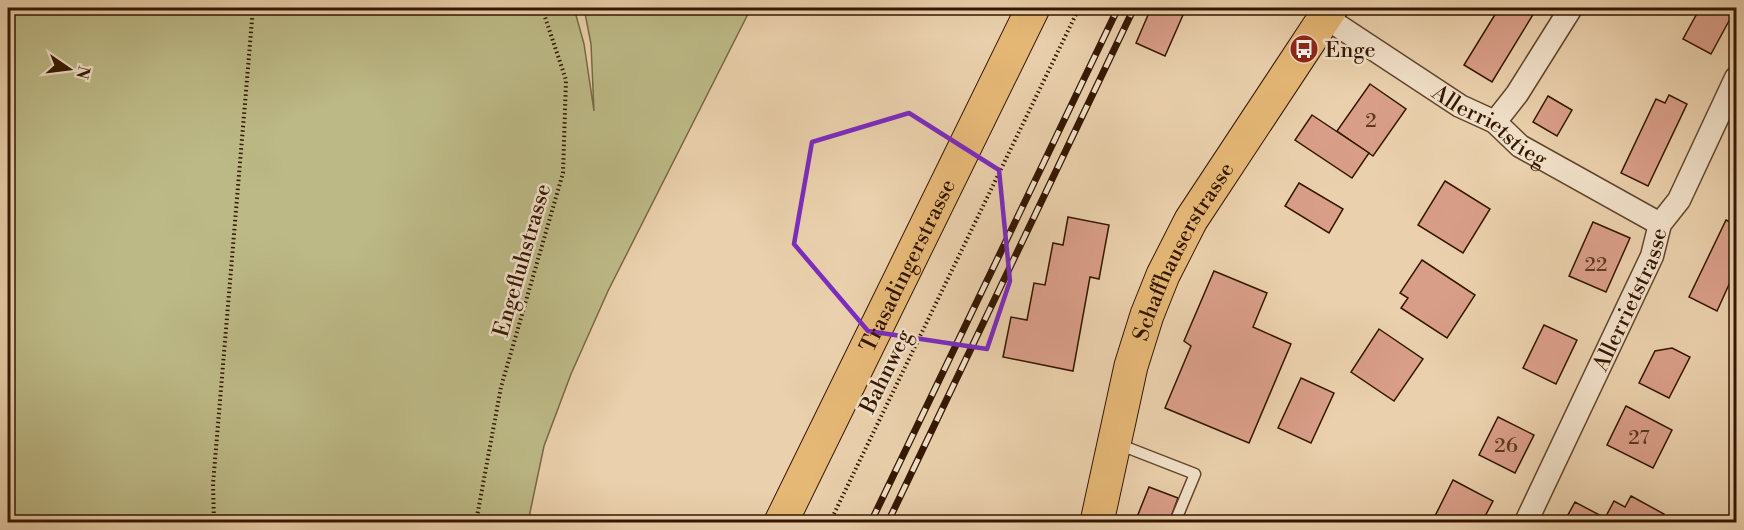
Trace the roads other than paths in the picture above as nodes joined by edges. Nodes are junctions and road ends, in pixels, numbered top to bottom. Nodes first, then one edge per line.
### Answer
1 (1033, 8) edge
2 (1571, 8) edge
3 (1328, 12) edge
4 (1737, 78) edge
5 (1495, 122) junction
6 (1660, 224) junction
7 (1114, 443) junction
8 (781, 522) edge
9 (1074, 522) edge
10 (1086, 522) edge
11 (1097, 522) edge
12 (1175, 522) edge
13 (1526, 522) edge

1 - 8 main road, Trasadingerstrasse
2 - 5 street
3 - 5 street, Allerrietstieg
3 - 7 main road, Schaffhauserstrasse
4 - 6 street, Allerrietstrasse
5 - 6 street, Allerrietstieg
6 - 13 street, Allerrietstrasse
7 - 11 main road, Schaffhauserstrasse
7 - 12 lane
9 - 10 lane

